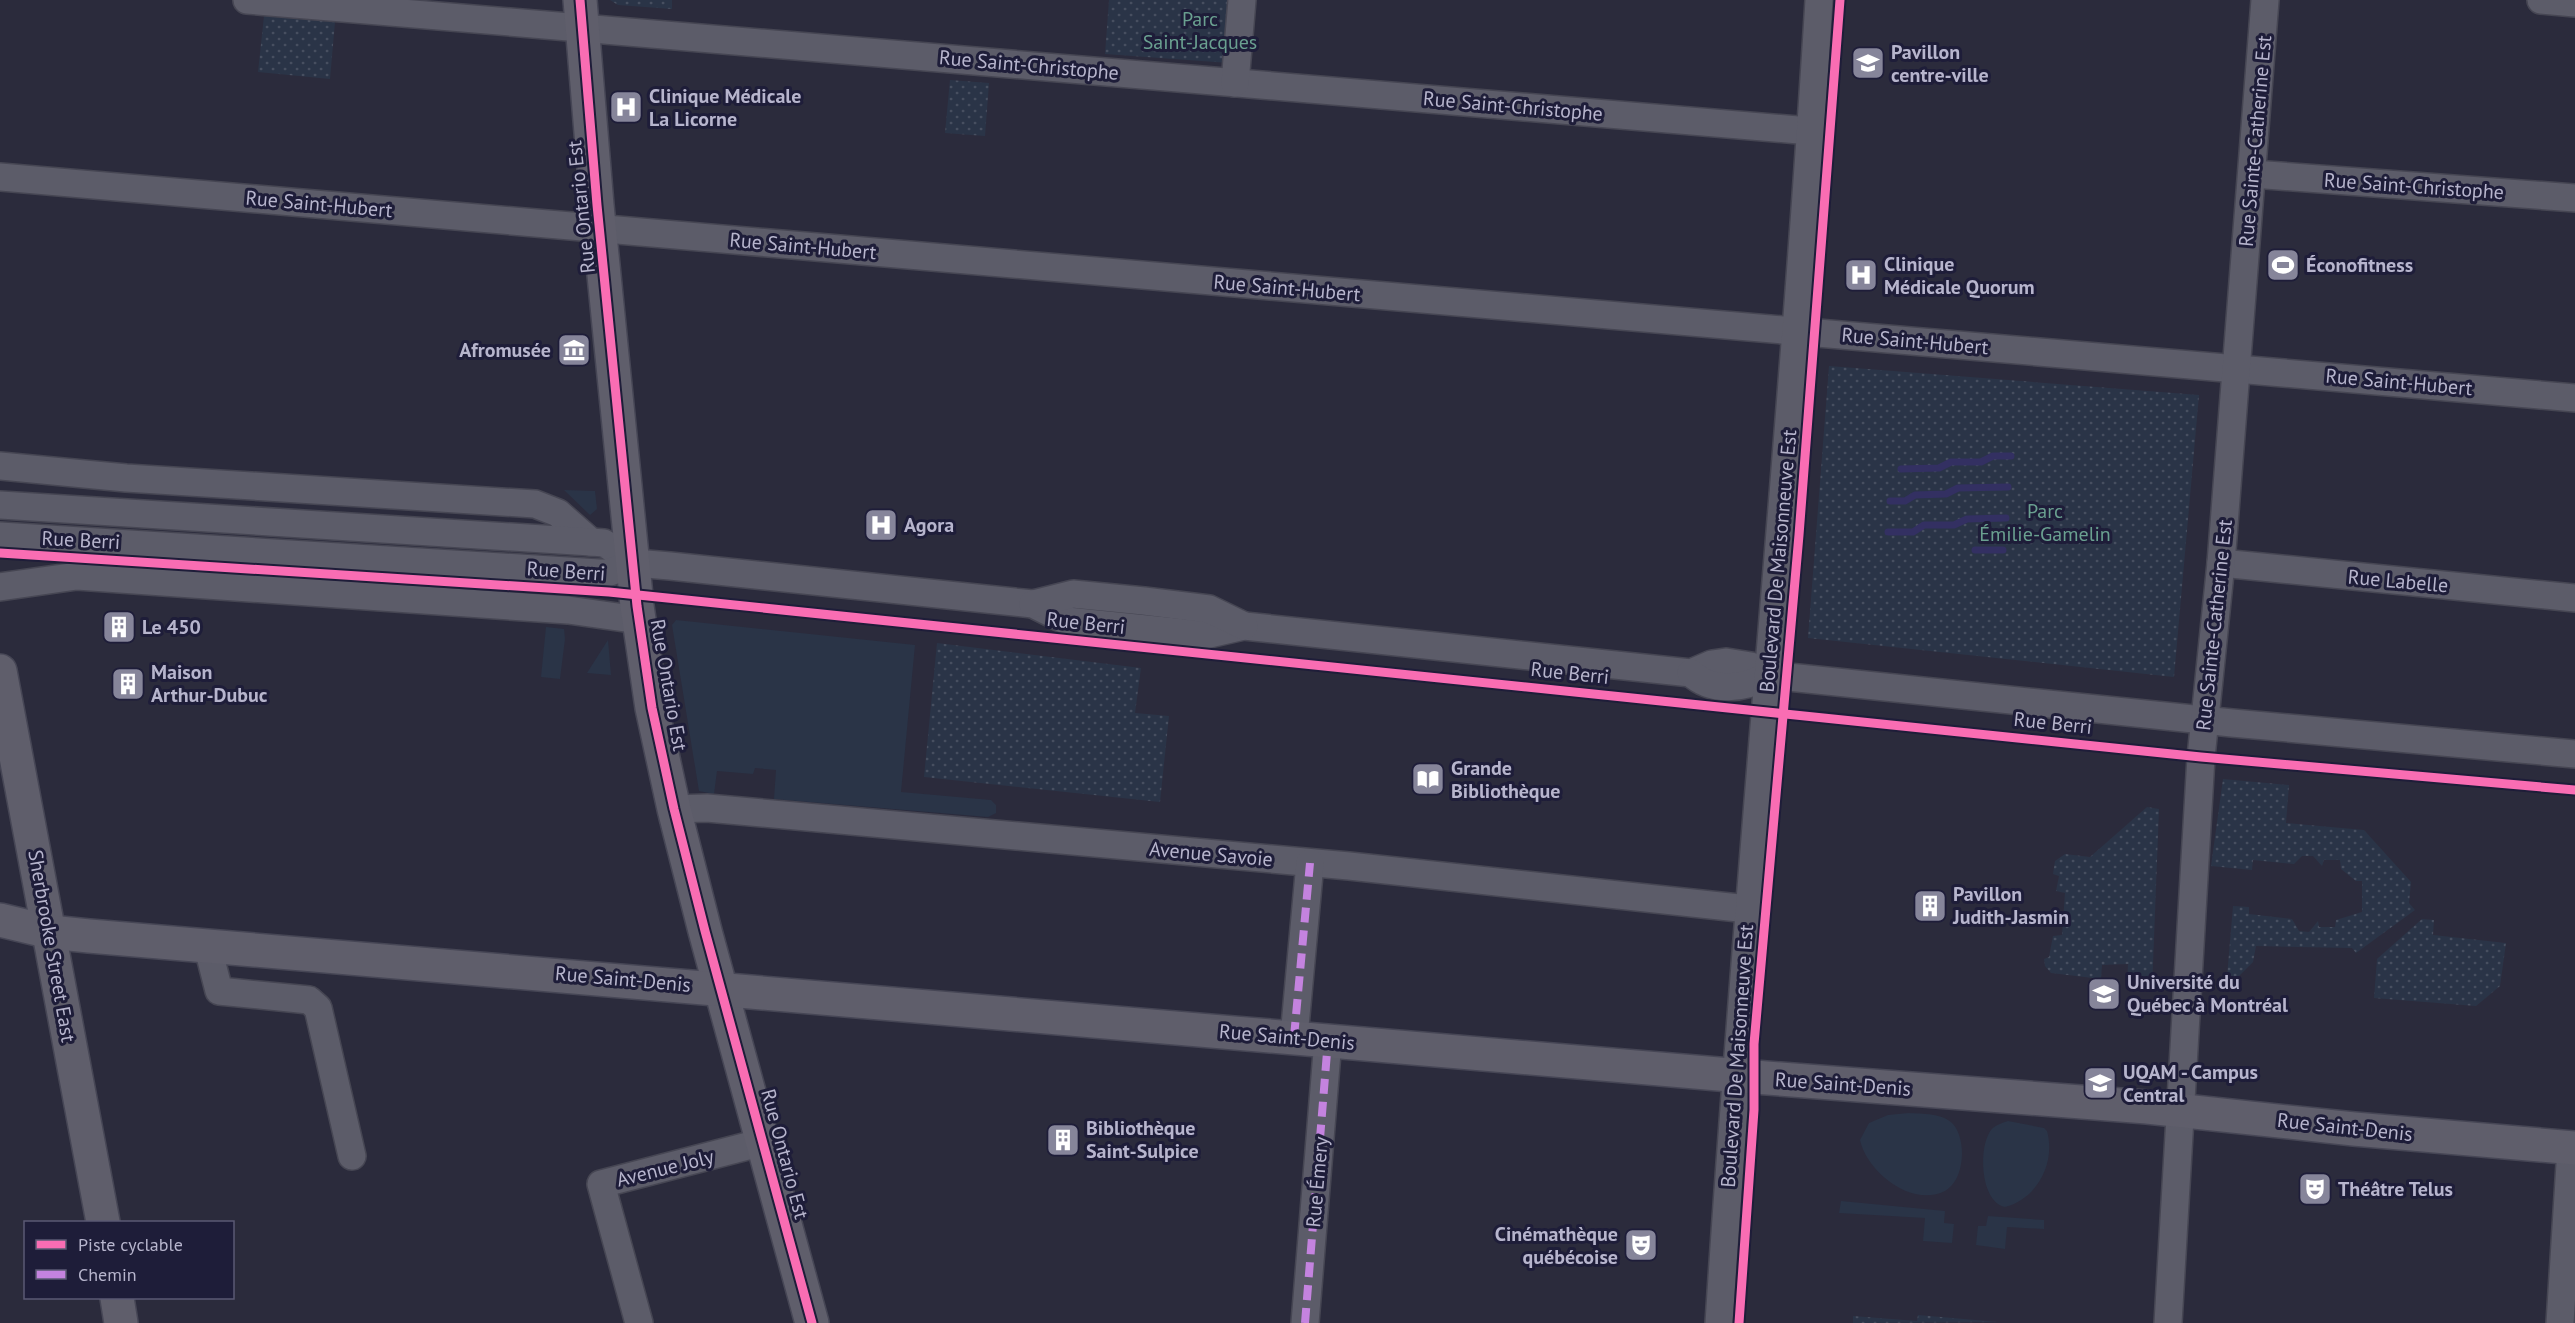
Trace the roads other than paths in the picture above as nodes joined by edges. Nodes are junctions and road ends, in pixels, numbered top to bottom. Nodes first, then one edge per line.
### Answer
1 (247, 0) edge
2 (1242, 0) edge
3 (1819, 0) edge
4 (2265, 0) edge
5 (2541, 0) edge
6 (2575, 3) edge
7 (581, 14) edge
8 (1234, 82) junction
9 (1810, 131) junction
10 (2253, 174) junction
11 (0, 177) edge
12 (2575, 198) edge
13 (600, 230) junction
14 (1797, 331) junction
15 (2236, 368) junction
16 (2575, 398) edge
17 (0, 466) edge
18 (0, 505) edge
19 (0, 536) edge
20 (591, 542) junction
21 (635, 563) junction
22 (2221, 563) junction
23 (0, 587) edge
24 (2575, 598) edge
25 (639, 620) junction
26 (0, 670) edge
27 (1768, 675) junction
28 (2204, 720) junction
29 (2575, 754) edge
30 (674, 809) junction
31 (1310, 863) junction
32 (1748, 909) junction
33 (0, 920) edge
34 (50, 932) junction
35 (207, 944) junction
36 (721, 988) junction
37 (1294, 1037) junction
38 (1328, 1040) junction
39 (1734, 1075) junction
40 (2180, 1110) junction
41 (763, 1142) junction
42 (2573, 1148) edge
43 (352, 1156) dead end
44 (103, 1221) edge
45 (117, 1299) edge
46 (121, 1323) edge
47 (639, 1323) edge
48 (812, 1323) edge
49 (1305, 1323) edge
50 (1719, 1323) edge
51 (2168, 1323) edge
52 (2560, 1323) edge

1 - 7 street, Rue Saint-Christophe
2 - 8 street
3 - 9 street, Boulevard De Maisonneuve Est
4 - 10 street, Rue Sainte-Catherine Est
5 - 6 street
7 - 8 street, Rue Saint-Christophe
7 - 13 main road, Rue Ontario Est
8 - 9 street, Rue Saint-Christophe
9 - 14 street, Boulevard De Maisonneuve Est
10 - 12 street, Rue Saint-Christophe
10 - 15 street, Rue Sainte-Catherine Est
11 - 13 street, Rue Saint-Hubert
13 - 14 street, Rue Saint-Hubert
13 - 21 main road, Rue Ontario Est
14 - 15 street, Rue Saint-Hubert
14 - 27 street, Boulevard De Maisonneuve Est
15 - 16 street, Rue Saint-Hubert
15 - 22 street, Rue Sainte-Catherine Est
17 - 20 street, Rue Berri
18 - 20 street, Rue Berri
19 - 21 street, Rue Berri
20 - 21 street, Rue Berri
21 - 25 main road, Rue Ontario Est
21 - 27 street, Rue Berri
22 - 24 street, Rue Labelle
22 - 28 street, Rue Sainte-Catherine Est
23 - 25 street, Rue Berri
25 - 30 main road, Rue Ontario Est
26 - 34 main road, Sherbrooke Street East
27 - 28 street, Rue Berri
27 - 32 street, Boulevard De Maisonneuve Est
28 - 29 street, Rue Berri
28 - 40 street, Rue Sainte-Catherine Est
30 - 31 street, Avenue Savoie
30 - 36 main road, Rue Ontario Est
31 - 32 street, Avenue Savoie
31 - 37 street
32 - 39 street, Boulevard De Maisonneuve Est
33 - 34 main road, Rue Saint-Denis
34 - 35 main road, Rue Saint-Denis
34 - 44 main road, Sherbrooke Street East
35 - 36 main road, Rue Saint-Denis
35 - 43 street
36 - 37 main road, Rue Saint-Denis
36 - 41 main road, Rue Ontario Est
37 - 38 main road, Rue Saint-Denis
38 - 39 main road, Rue Saint-Denis
38 - 49 street, Rue Émery
39 - 40 main road, Rue Saint-Denis
39 - 50 street, Boulevard De Maisonneuve Est
40 - 42 main road, Rue Saint-Denis
40 - 51 street, Rue Sainte-Catherine Est
41 - 47 street, Avenue Joly
41 - 48 main road, Rue Ontario Est
42 - 52 street
45 - 46 main road

